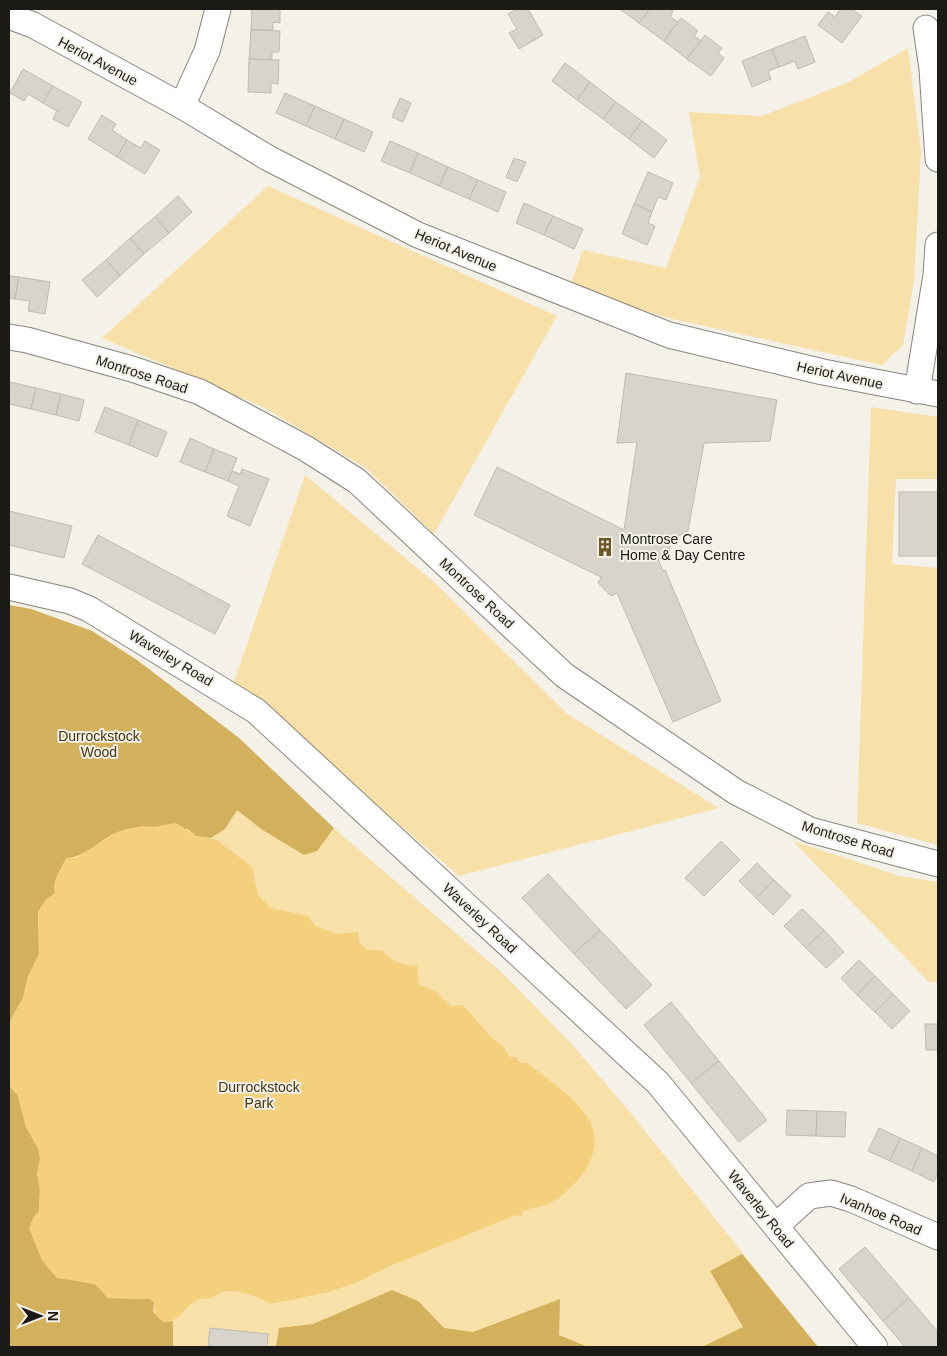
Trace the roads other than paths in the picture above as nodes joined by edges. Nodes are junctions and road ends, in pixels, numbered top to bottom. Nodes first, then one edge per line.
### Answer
1 (218, 9) edge
2 (9, 16) edge
3 (926, 28) dead end
4 (935, 69) edge
5 (182, 106) junction
6 (938, 159) edge
7 (938, 245) edge
8 (9, 337) edge
9 (928, 392) edge
10 (9, 588) edge
11 (938, 864) edge
12 (776, 1226) junction
13 (938, 1237) edge
14 (875, 1347) edge

1 - 5 street
2 - 5 street, Heriot Avenue
3 - 4 street
4 - 6 street
5 - 9 street, Heriot Avenue
7 - 9 street
8 - 11 street, Montrose Road
10 - 12 street, Waverley Road
12 - 13 street, Ivanhoe Road
12 - 14 street, Waverley Road

